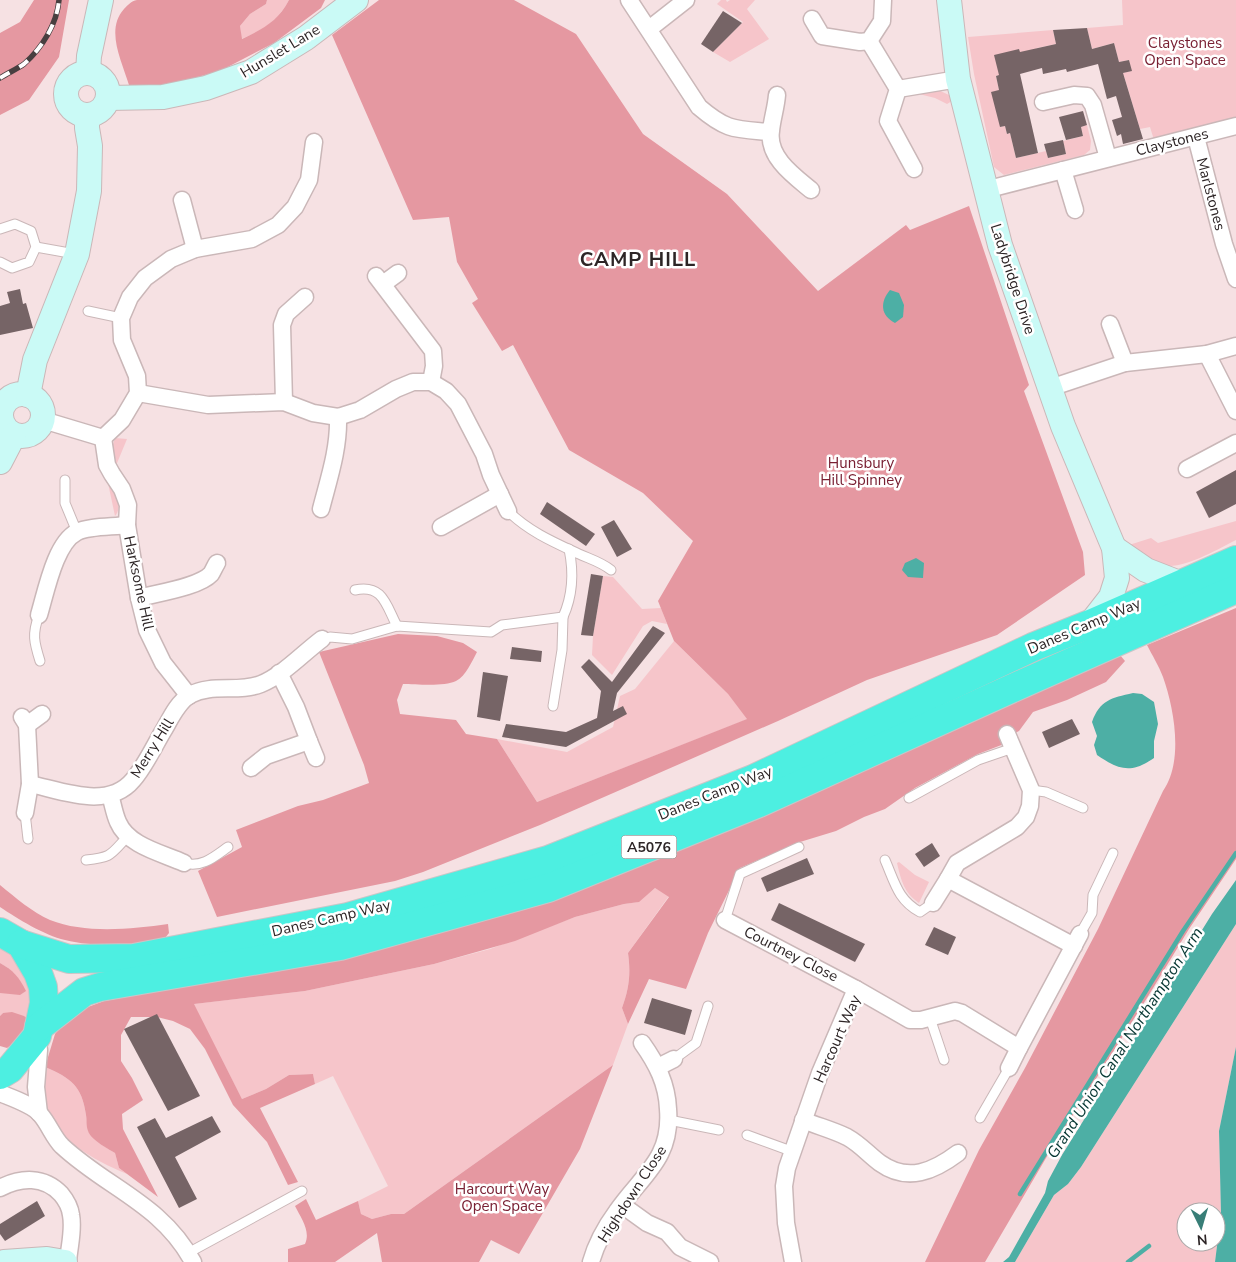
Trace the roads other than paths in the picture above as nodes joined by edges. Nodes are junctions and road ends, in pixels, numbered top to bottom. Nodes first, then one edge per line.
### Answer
1 (100, 0) edge
2 (356, 0) edge
3 (629, 0) edge
4 (686, 0) edge
5 (883, 0) edge
6 (949, 0) edge
7 (812, 19) dead end
8 (649, 29) junction
9 (869, 41) junction
10 (88, 73) junction
11 (958, 79) junction
12 (898, 89) junction
13 (777, 96) dead end
14 (108, 98) junction
15 (1043, 102) dead end
16 (87, 115) junction
17 (1236, 126) edge
18 (770, 132) junction
19 (1196, 137) junction
20 (314, 142) dead end
21 (1108, 158) junction
22 (914, 169) dead end
23 (1063, 170) junction
24 (811, 190) dead end
25 (985, 190) junction
26 (182, 200) dead end
27 (1075, 210) dead end
28 (0, 229) edge
29 (36, 247) junction
30 (195, 249) junction
31 (77, 254) junction
32 (0, 262) edge
33 (398, 273) dead end
34 (1236, 279) edge
35 (305, 297) dead end
36 (88, 311) dead end
37 (121, 318) junction
38 (1110, 324) dead end
39 (1236, 346) edge
40 (1207, 354) junction
41 (1125, 363) junction
42 (431, 382) junction
43 (1050, 388) junction
44 (138, 393) junction
45 (28, 395) junction
46 (284, 402) junction
47 (1, 408) edge
48 (1236, 411) edge
49 (338, 417) junction
50 (43, 420) junction
51 (14, 435) junction
52 (103, 438) junction
53 (1236, 443) edge
54 (0, 462) edge
55 (1186, 469) dead end
56 (65, 480) dead end
57 (500, 494) junction
58 (320, 509) dead end
59 (508, 511) joint
60 (127, 525) junction
61 (441, 527) dead end
62 (77, 532) junction
63 (1114, 548) junction
64 (569, 549) junction
65 (1236, 560) edge
66 (611, 570) dead end
67 (216, 575) dead end
68 (1182, 584) junction
69 (1236, 589) edge
70 (355, 590) dead end
71 (139, 598) junction
72 (39, 615) joint
73 (562, 617) junction
74 (1090, 624) junction
75 (396, 626) junction
76 (322, 639) joint
77 (40, 661) dead end
78 (279, 673) junction
79 (189, 696) junction
80 (553, 706) dead end
81 (42, 714) dead end
82 (309, 741) junction
83 (1010, 741) joint
84 (316, 758) dead end
85 (251, 768) dead end
86 (30, 784) junction
87 (1031, 790) junction
88 (110, 795) junction
89 (909, 798) dead end
90 (1083, 808) dead end
91 (25, 813) joint
92 (128, 836) junction
93 (28, 839) dead end
94 (228, 847) dead end
95 (799, 847) dead end
96 (1112, 853) dead end
97 (86, 860) dead end
98 (885, 860) dead end
99 (184, 863) joint
100 (948, 879) junction
101 (932, 903) joint
102 (725, 920) joint
103 (11, 938) edge
104 (1077, 940) junction
105 (856, 989) junction
106 (708, 1006) dead end
107 (930, 1018) junction
108 (38, 1031) junction
109 (642, 1043) dead end
110 (1019, 1048) junction
111 (674, 1059) joint
112 (944, 1060) dead end
113 (658, 1067) junction
114 (1009, 1068) joint
115 (0, 1075) edge
116 (0, 1093) edge
117 (39, 1113) junction
118 (980, 1118) dead end
119 (669, 1120) junction
120 (803, 1120) junction
121 (719, 1130) dead end
122 (747, 1135) dead end
123 (792, 1151) junction
124 (958, 1153) dead end
125 (0, 1188) edge
126 (302, 1191) dead end
127 (622, 1205) junction
128 (190, 1258) edge
129 (4, 1262) edge
130 (67, 1262) edge
131 (591, 1262) edge
132 (710, 1262) edge
133 (793, 1262) edge

1 - 10 street
2 - 14 street, Hunslet Lane
3 - 8 street
4 - 8 street
5 - 9 street
6 - 11 street, Ladybridge Drive
7 - 9 street
8 - 18 street
9 - 12 street
10 - 14 street
10 - 16 street
11 - 12 street
11 - 25 street, Ladybridge Drive
12 - 22 street
13 - 18 street
14 - 16 street
15 - 21 street
16 - 31 street
17 - 19 street, Claystones
18 - 24 street
19 - 21 street, Claystones
19 - 34 street, Marlstones
20 - 30 street
21 - 23 street, Claystones
23 - 25 street, Claystones
23 - 27 street
25 - 43 street, Ladybridge Drive
26 - 30 street
28 - 29 lane
29 - 31 lane
29 - 32 lane
30 - 37 street
31 - 45 street
33 - 42 street
35 - 46 street
36 - 37 lane
37 - 44 street
38 - 41 street
39 - 40 street
40 - 41 street
40 - 48 street
41 - 43 street
42 - 49 street
42 - 57 street
43 - 63 street, Ladybridge Drive
44 - 46 street
44 - 52 street
45 - 47 street
45 - 50 street
46 - 49 street
47 - 51 street
49 - 58 street
50 - 51 street
50 - 52 street
51 - 54 street
52 - 60 street, Harksome Hill
53 - 55 street
56 - 62 lane
57 - 59 street
57 - 61 street
59 - 64 lane
60 - 62 street
60 - 71 street, Harksome Hill
62 - 72 street
63 - 68 street
63 - 74 street, Ladybridge Drive
64 - 66 lane
64 - 73 lane
65 - 68 highway, Danes Camp Way / A5076
67 - 71 street
68 - 74 highway, Danes Camp Way / A5076
69 - 108 highway, Danes Camp Way / A5076
70 - 75 lane
71 - 79 street, Harksome Hill
72 - 77 lane
73 - 75 lane
73 - 80 lane
74 - 103 highway, Danes Camp Way / A5076
75 - 76 lane
76 - 78 street
78 - 79 street
78 - 82 street
79 - 88 street, Merry Hill
81 - 86 street
82 - 84 street
82 - 85 street
83 - 87 street
83 - 89 lane
86 - 88 street, Merry Hill
86 - 91 street
87 - 90 lane
87 - 100 street
88 - 92 street
91 - 93 lane
92 - 97 lane
92 - 99 street
94 - 99 lane
95 - 102 lane
96 - 104 lane
98 - 101 lane
100 - 101 street
100 - 104 street
102 - 105 street, Courtney Close
103 - 108 highway
104 - 110 street
105 - 107 street, Harcourt Way
105 - 120 street, Harcourt Way
106 - 111 lane
107 - 110 street, Harcourt Way
107 - 112 lane
108 - 115 highway, Danes Camp Way
108 - 117 street
109 - 113 street, Highdown Close
110 - 114 street
111 - 113 street
113 - 119 street, Highdown Close
114 - 118 lane
116 - 117 street
117 - 128 street
119 - 121 lane
119 - 127 street, Highdown Close
120 - 123 street, Harcourt Way
120 - 124 street
122 - 123 lane
123 - 133 street, Harcourt Way
125 - 130 street
126 - 128 lane
127 - 131 street, Highdown Close
127 - 132 street
129 - 130 street

